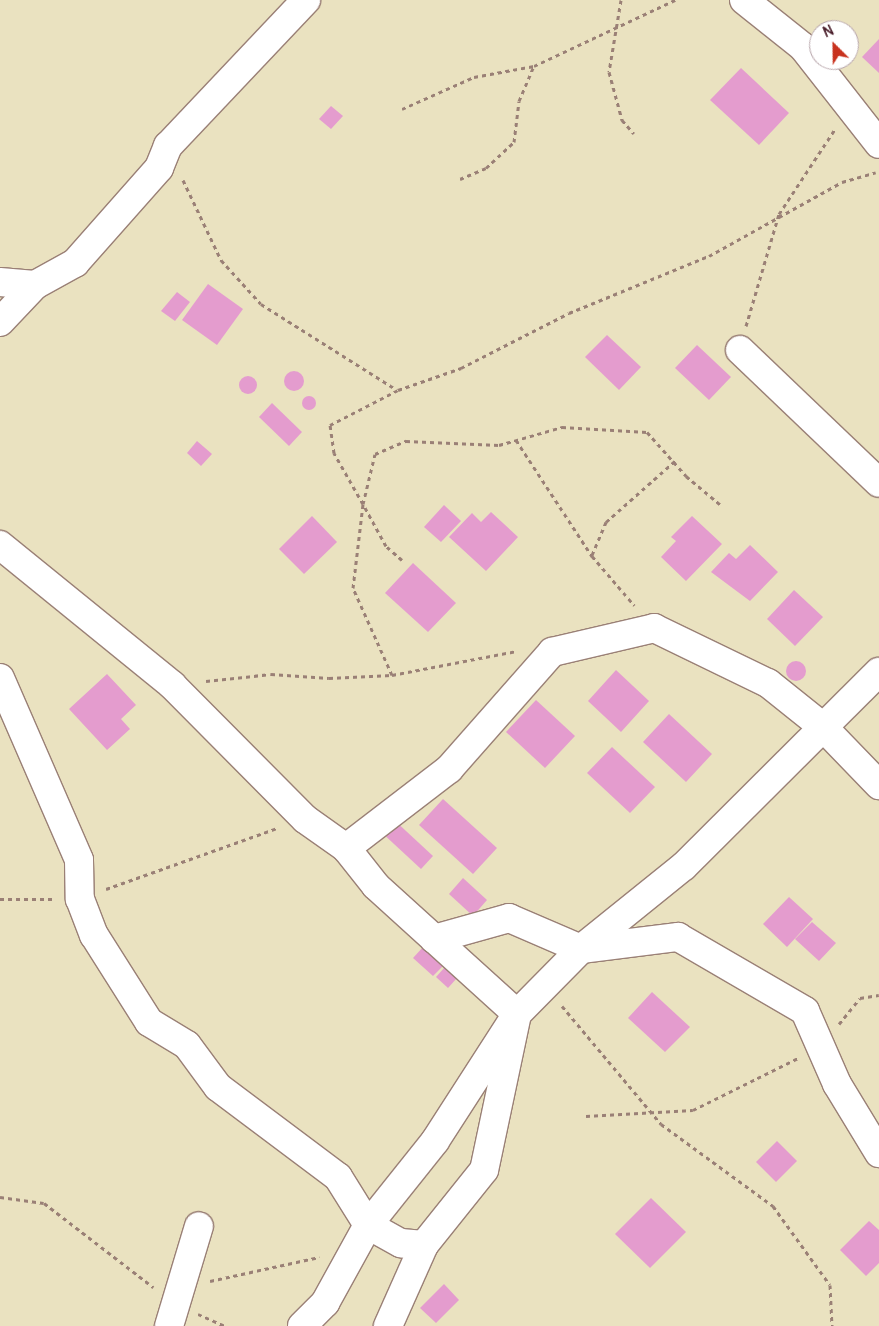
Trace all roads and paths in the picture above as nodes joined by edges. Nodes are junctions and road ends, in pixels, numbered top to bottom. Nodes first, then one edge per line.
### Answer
1 (306, 0) edge
2 (621, 0) edge
3 (674, 0) edge
4 (744, 0) edge
5 (617, 28) junction
6 (534, 66) junction
7 (851, 106) junction
8 (402, 109) dead end
9 (634, 134) dead end
10 (879, 144) edge
11 (879, 171) edge
12 (181, 177) dead end
13 (460, 179) dead end
14 (779, 214) junction
15 (0, 282) edge
16 (35, 285) junction
17 (0, 322) edge
18 (740, 350) joint
19 (398, 390) junction
20 (516, 440) junction
21 (676, 460) junction
22 (879, 483) edge
23 (364, 504) junction
24 (722, 506) dead end
25 (0, 545) edge
26 (592, 556) junction
27 (402, 560) dead end
28 (654, 628) junction
29 (552, 652) junction
30 (879, 672) edge
31 (392, 675) junction
32 (0, 678) edge
33 (172, 685) junction
34 (823, 727) junction
35 (879, 785) edge
36 (306, 819) junction
37 (346, 848) junction
38 (80, 899) junction
39 (0, 900) edge
40 (434, 939) junction
41 (581, 950) junction
42 (546, 985) junction
43 (879, 995) edge
44 (517, 1014) junction
45 (820, 1046) junction
46 (649, 1110) junction
47 (586, 1116) dead end
48 (879, 1153) edge
49 (368, 1225) junction
50 (199, 1226) dead end
51 (424, 1245) junction
52 (169, 1326) edge
53 (302, 1326) edge
54 (388, 1326) edge
55 (832, 1326) edge

1 - 16 street
2 - 5 path
3 - 5 path
4 - 7 street
5 - 6 path
5 - 9 path
6 - 8 path
6 - 13 path
7 - 10 street
7 - 14 path
11 - 14 path
12 - 19 path
14 - 18 path
14 - 19 path
15 - 16 street
16 - 17 street
18 - 22 street
19 - 23 path
20 - 21 path
20 - 23 path
20 - 26 path
21 - 24 path
21 - 26 path
23 - 27 path
23 - 31 path
25 - 33 street
26 - 28 path
28 - 29 street
28 - 34 street
29 - 31 path
29 - 37 street
30 - 34 street
31 - 33 path
32 - 38 street
33 - 36 street
34 - 35 street
34 - 41 street
36 - 37 street
36 - 38 path
37 - 40 street
38 - 39 path
38 - 49 street
40 - 41 street
40 - 44 street
41 - 42 street
41 - 45 street
42 - 44 street
42 - 46 path
43 - 45 path
44 - 49 street
44 - 51 street
45 - 46 path
45 - 48 street
46 - 47 path
46 - 55 path
49 - 51 street
49 - 53 street
50 - 52 street
51 - 54 street

